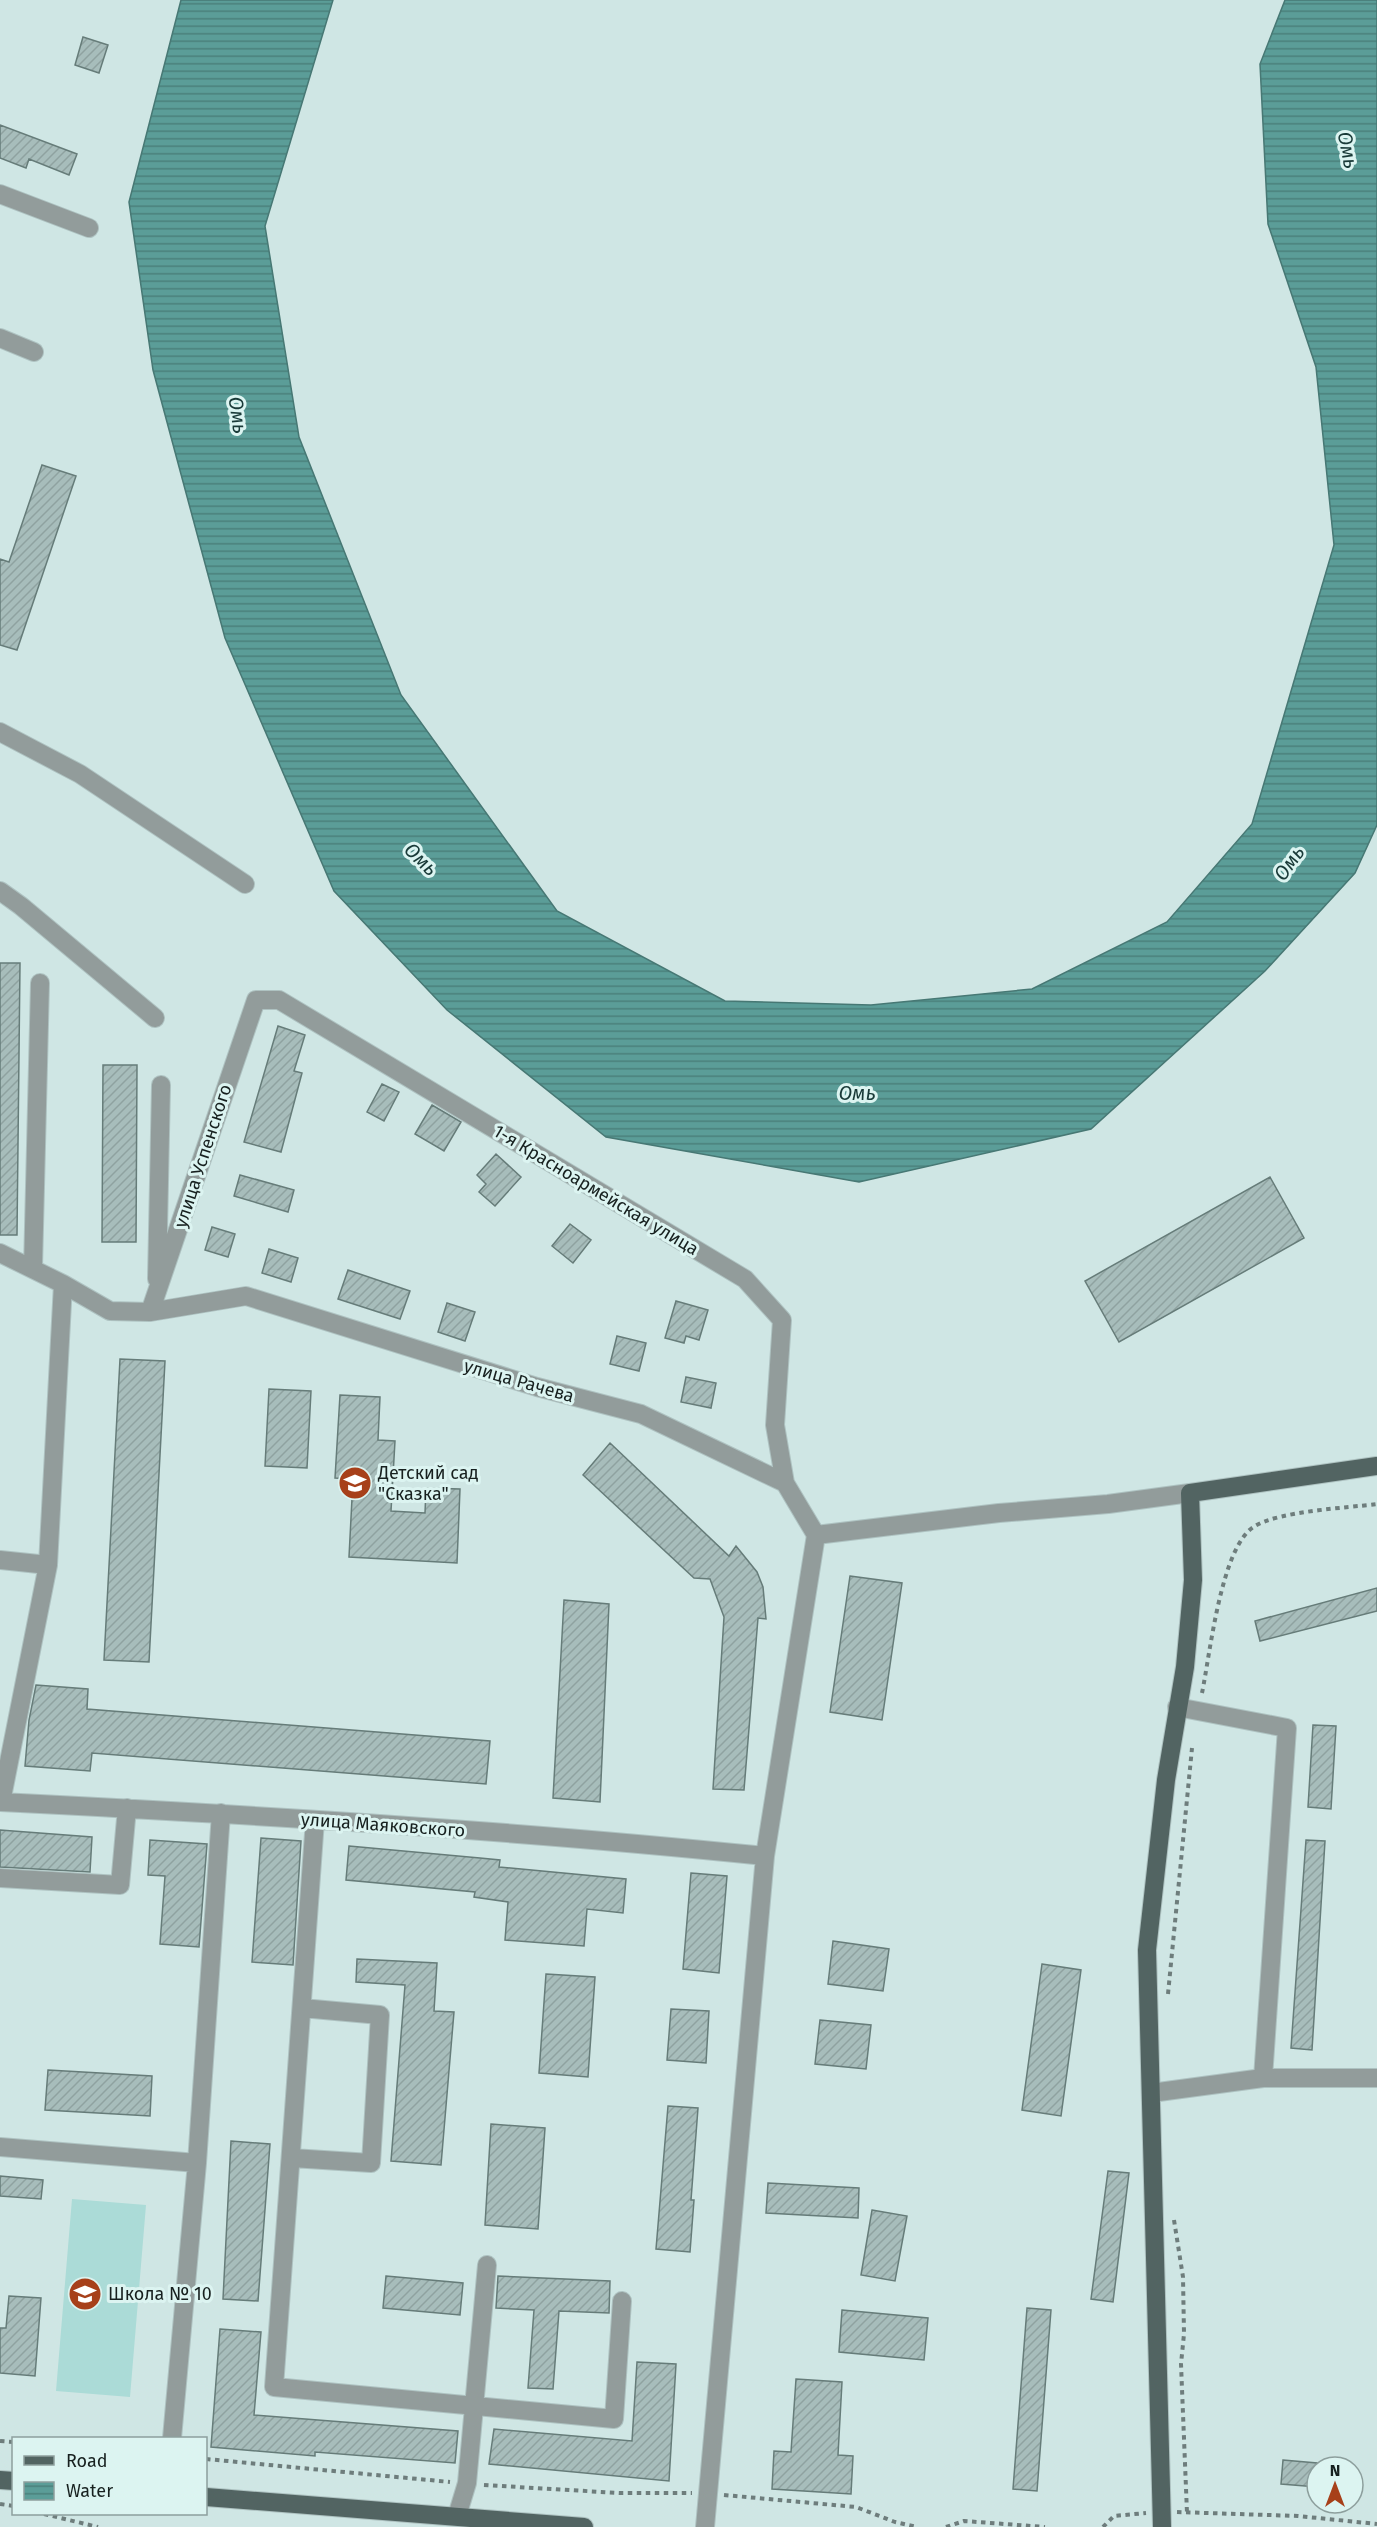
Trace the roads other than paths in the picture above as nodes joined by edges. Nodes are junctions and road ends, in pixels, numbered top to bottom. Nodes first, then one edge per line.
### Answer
1 (0, 194) edge
2 (89, 228) dead end
3 (0, 338) edge
4 (34, 352) dead end
5 (0, 732) edge
6 (245, 884) dead end
7 (0, 891) edge
8 (40, 983) dead end
9 (256, 1000) joint
10 (155, 1018) dead end
11 (161, 1084) dead end
12 (0, 1253) edge
13 (33, 1268) junction
14 (63, 1284) junction
15 (153, 1304) junction
16 (1377, 1466) edge
17 (785, 1482) junction
18 (1190, 1493) junction
19 (816, 1535) junction
20 (0, 1560) edge
21 (48, 1565) junction
22 (1177, 1707) junction
23 (1, 1802) edge
24 (127, 1808) junction
25 (221, 1813) junction
26 (315, 1820) junction
27 (765, 1856) junction
28 (0, 1878) edge
29 (302, 2008) junction
30 (1263, 2078) junction
31 (1377, 2078) edge
32 (1151, 2093) junction
33 (0, 2147) edge
34 (292, 2158) junction
35 (197, 2163) junction
36 (487, 2265) dead end
37 (622, 2301) dead end
38 (474, 2407) junction
39 (172, 2437) edge
40 (207, 2496) edge
41 (457, 2516) junction
42 (1161, 2519) edge
43 (584, 2527) edge
44 (705, 2527) edge

1 - 2 street
3 - 4 street
5 - 6 street
7 - 10 street
8 - 13 street
9 - 15 street, улица Успенского
9 - 17 street, 1-я Красноармейская улица
11 - 15 street
12 - 13 street
13 - 14 street
14 - 15 street
14 - 21 street
15 - 17 street, улица Рачева
16 - 18 main road
17 - 19 street
18 - 19 street
18 - 22 main road
19 - 27 street
20 - 21 street
21 - 23 street
22 - 30 street
22 - 32 main road
23 - 24 street, улица Маяковского
24 - 25 street, улица Маяковского
24 - 28 street
25 - 26 street, улица Маяковского
25 - 35 street
26 - 27 street, улица Маяковского
26 - 29 street
27 - 44 street
29 - 34 street
29 - 34 street
30 - 31 street
30 - 32 street
32 - 42 main road
33 - 35 street
34 - 38 street
35 - 39 street
36 - 38 street
37 - 38 street
38 - 41 street
40 - 41 main road
41 - 43 main road

